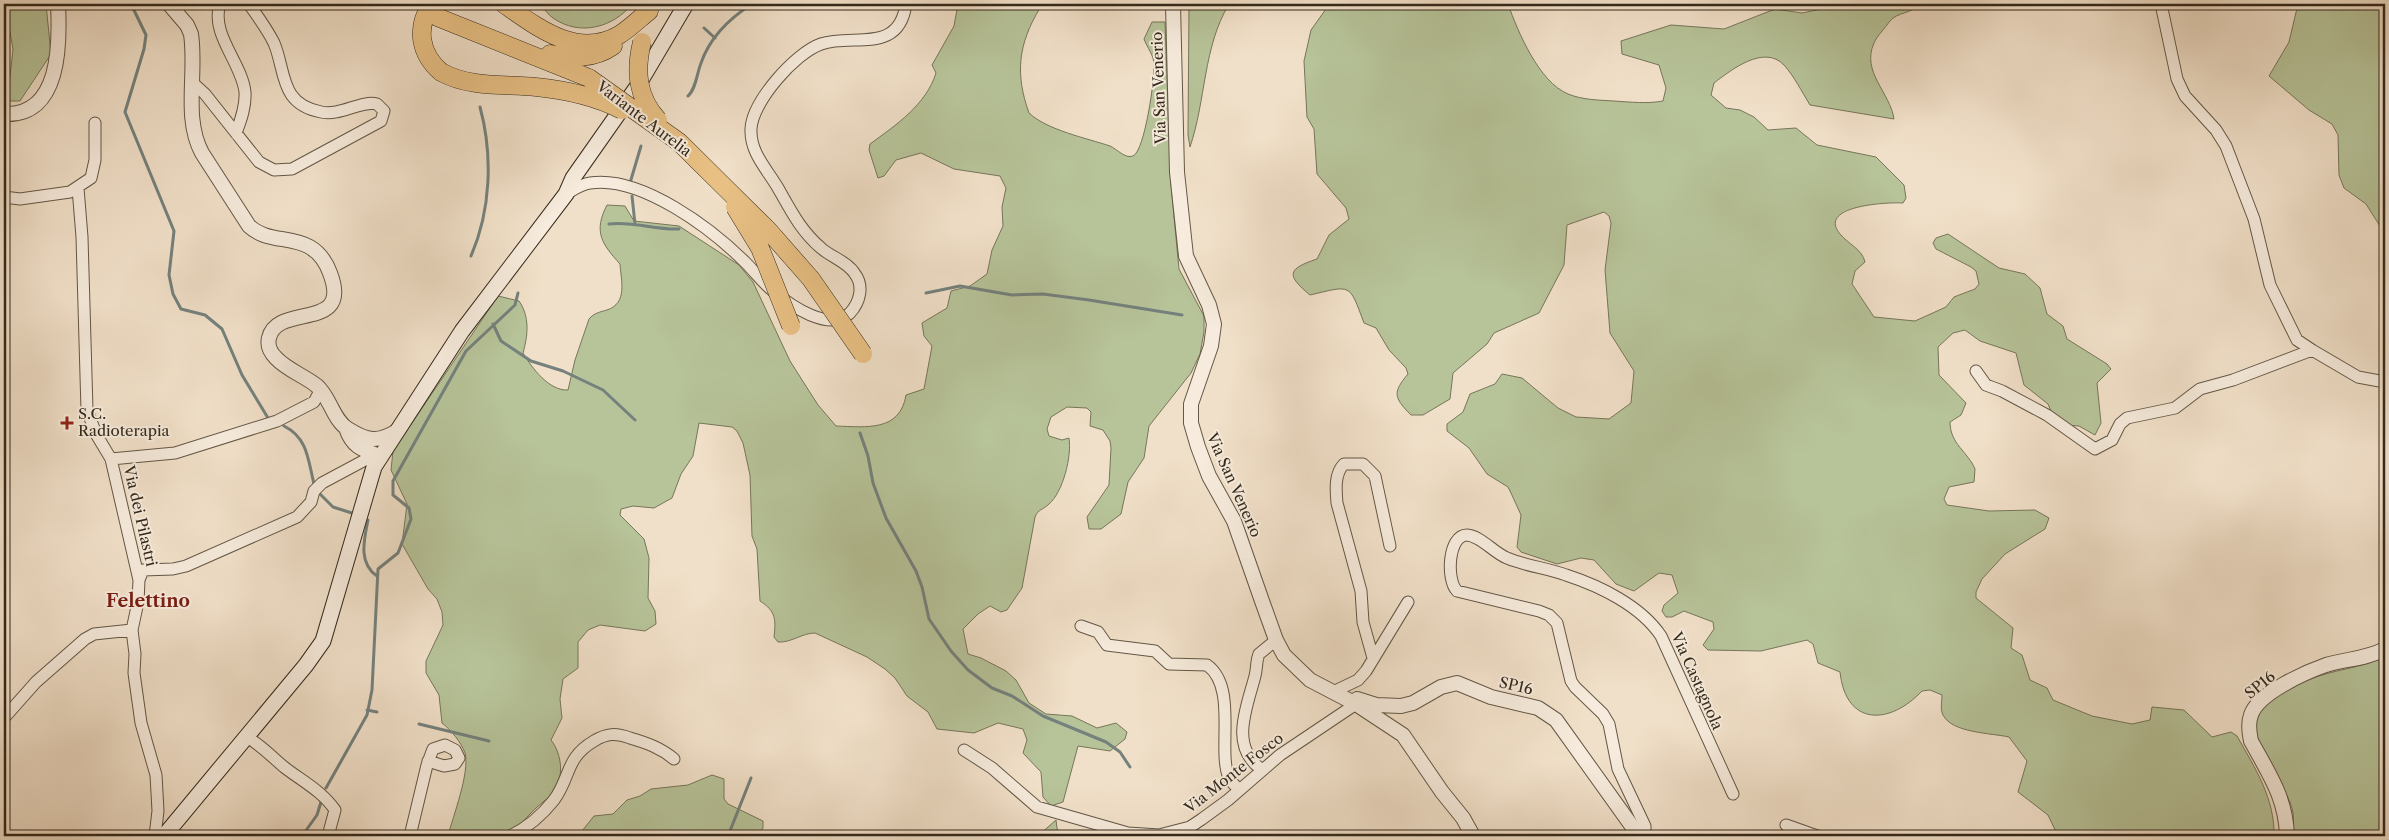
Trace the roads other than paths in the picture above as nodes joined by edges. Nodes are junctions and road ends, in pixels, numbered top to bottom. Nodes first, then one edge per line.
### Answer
1 (58, 4) edge
2 (169, 4) edge
3 (220, 4) edge
4 (249, 4) edge
5 (504, 4) edge
6 (686, 4) edge
7 (906, 4) edge
8 (1173, 4) edge
9 (2161, 4) edge
10 (434, 10) edge
11 (649, 11) junction
12 (511, 46) junction
13 (193, 83) junction
14 (4, 114) edge
15 (95, 123) dead end
16 (236, 133) junction
17 (679, 142) junction
18 (711, 174) junction
19 (78, 188) junction
20 (566, 194) junction
21 (4, 197) edge
22 (792, 332) dead end
23 (2312, 350) junction
24 (863, 354) dead end
25 (1976, 371) dead end
26 (2385, 382) edge
27 (321, 389) junction
28 (306, 408) junction
29 (335, 413) junction
30 (397, 431) junction
31 (365, 450) junction
32 (382, 454) junction
33 (111, 459) junction
34 (372, 475) junction
35 (1390, 546) dead end
36 (139, 580) junction
37 (1408, 602) dead end
38 (1081, 626) dead end
39 (132, 630) junction
40 (1276, 640) junction
41 (2385, 649) edge
42 (1373, 658) junction
43 (1332, 692) junction
44 (1356, 704) junction
45 (4, 718) edge
46 (246, 737) junction
47 (964, 750) dead end
48 (674, 759) dead end
49 (428, 761) dead end
50 (1262, 769) junction
51 (1239, 790) junction
52 (1733, 794) dead end
53 (1786, 825) dead end
54 (155, 836) edge
55 (164, 836) edge
56 (328, 836) edge
57 (410, 836) edge
58 (510, 836) edge
59 (1473, 836) edge
60 (1640, 836) edge
61 (1645, 836) edge
62 (1817, 836) edge
63 (2287, 836) edge

1 - 14 street
2 - 13 street
3 - 16 street
4 - 16 street
5 - 11 highway
6 - 20 main road, bridge
7 - 20 street
8 - 40 street, Via San Venerio
9 - 23 street
10 - 12 highway, Variante Aurelia
10 - 17 highway, bridge
11 - 12 highway
11 - 17 highway, bridge
12 - 17 highway, Variante Aurelia, bridge
13 - 16 street
13 - 27 street
15 - 19 street
17 - 18 highway, Variante Aurelia, bridge
18 - 22 highway, bridge
18 - 24 highway, Variante Aurelia, bridge
19 - 21 street
19 - 33 street, Via dei Pilastri
20 - 30 main road
23 - 25 street
23 - 26 street
27 - 28 street
27 - 29 street
28 - 29 street
28 - 33 street
29 - 31 street
30 - 31 street
30 - 32 main road
31 - 32 street
31 - 34 street
31 - 36 street
32 - 34 main road
33 - 36 street, Via dei Pilastri
34 - 46 main road
35 - 42 street
36 - 39 street, Via dei Pilastri
37 - 42 street
38 - 51 street
39 - 45 street
39 - 54 street, Via dei Pilastri
40 - 43 street, Via San Venerio
40 - 50 street
41 - 63 street, SP16 / SP16
42 - 43 street
43 - 44 street, Via San Venerio
43 - 60 street, SP16 / SP16
44 - 50 street, Via Monte Fosco
44 - 59 street, Via San Venerio
46 - 55 main road
46 - 56 street
47 - 51 street, Via Monte Fosco
48 - 58 street
49 - 57 street
50 - 51 street, Via Monte Fosco
52 - 61 street, Via Castagnola
53 - 62 street

